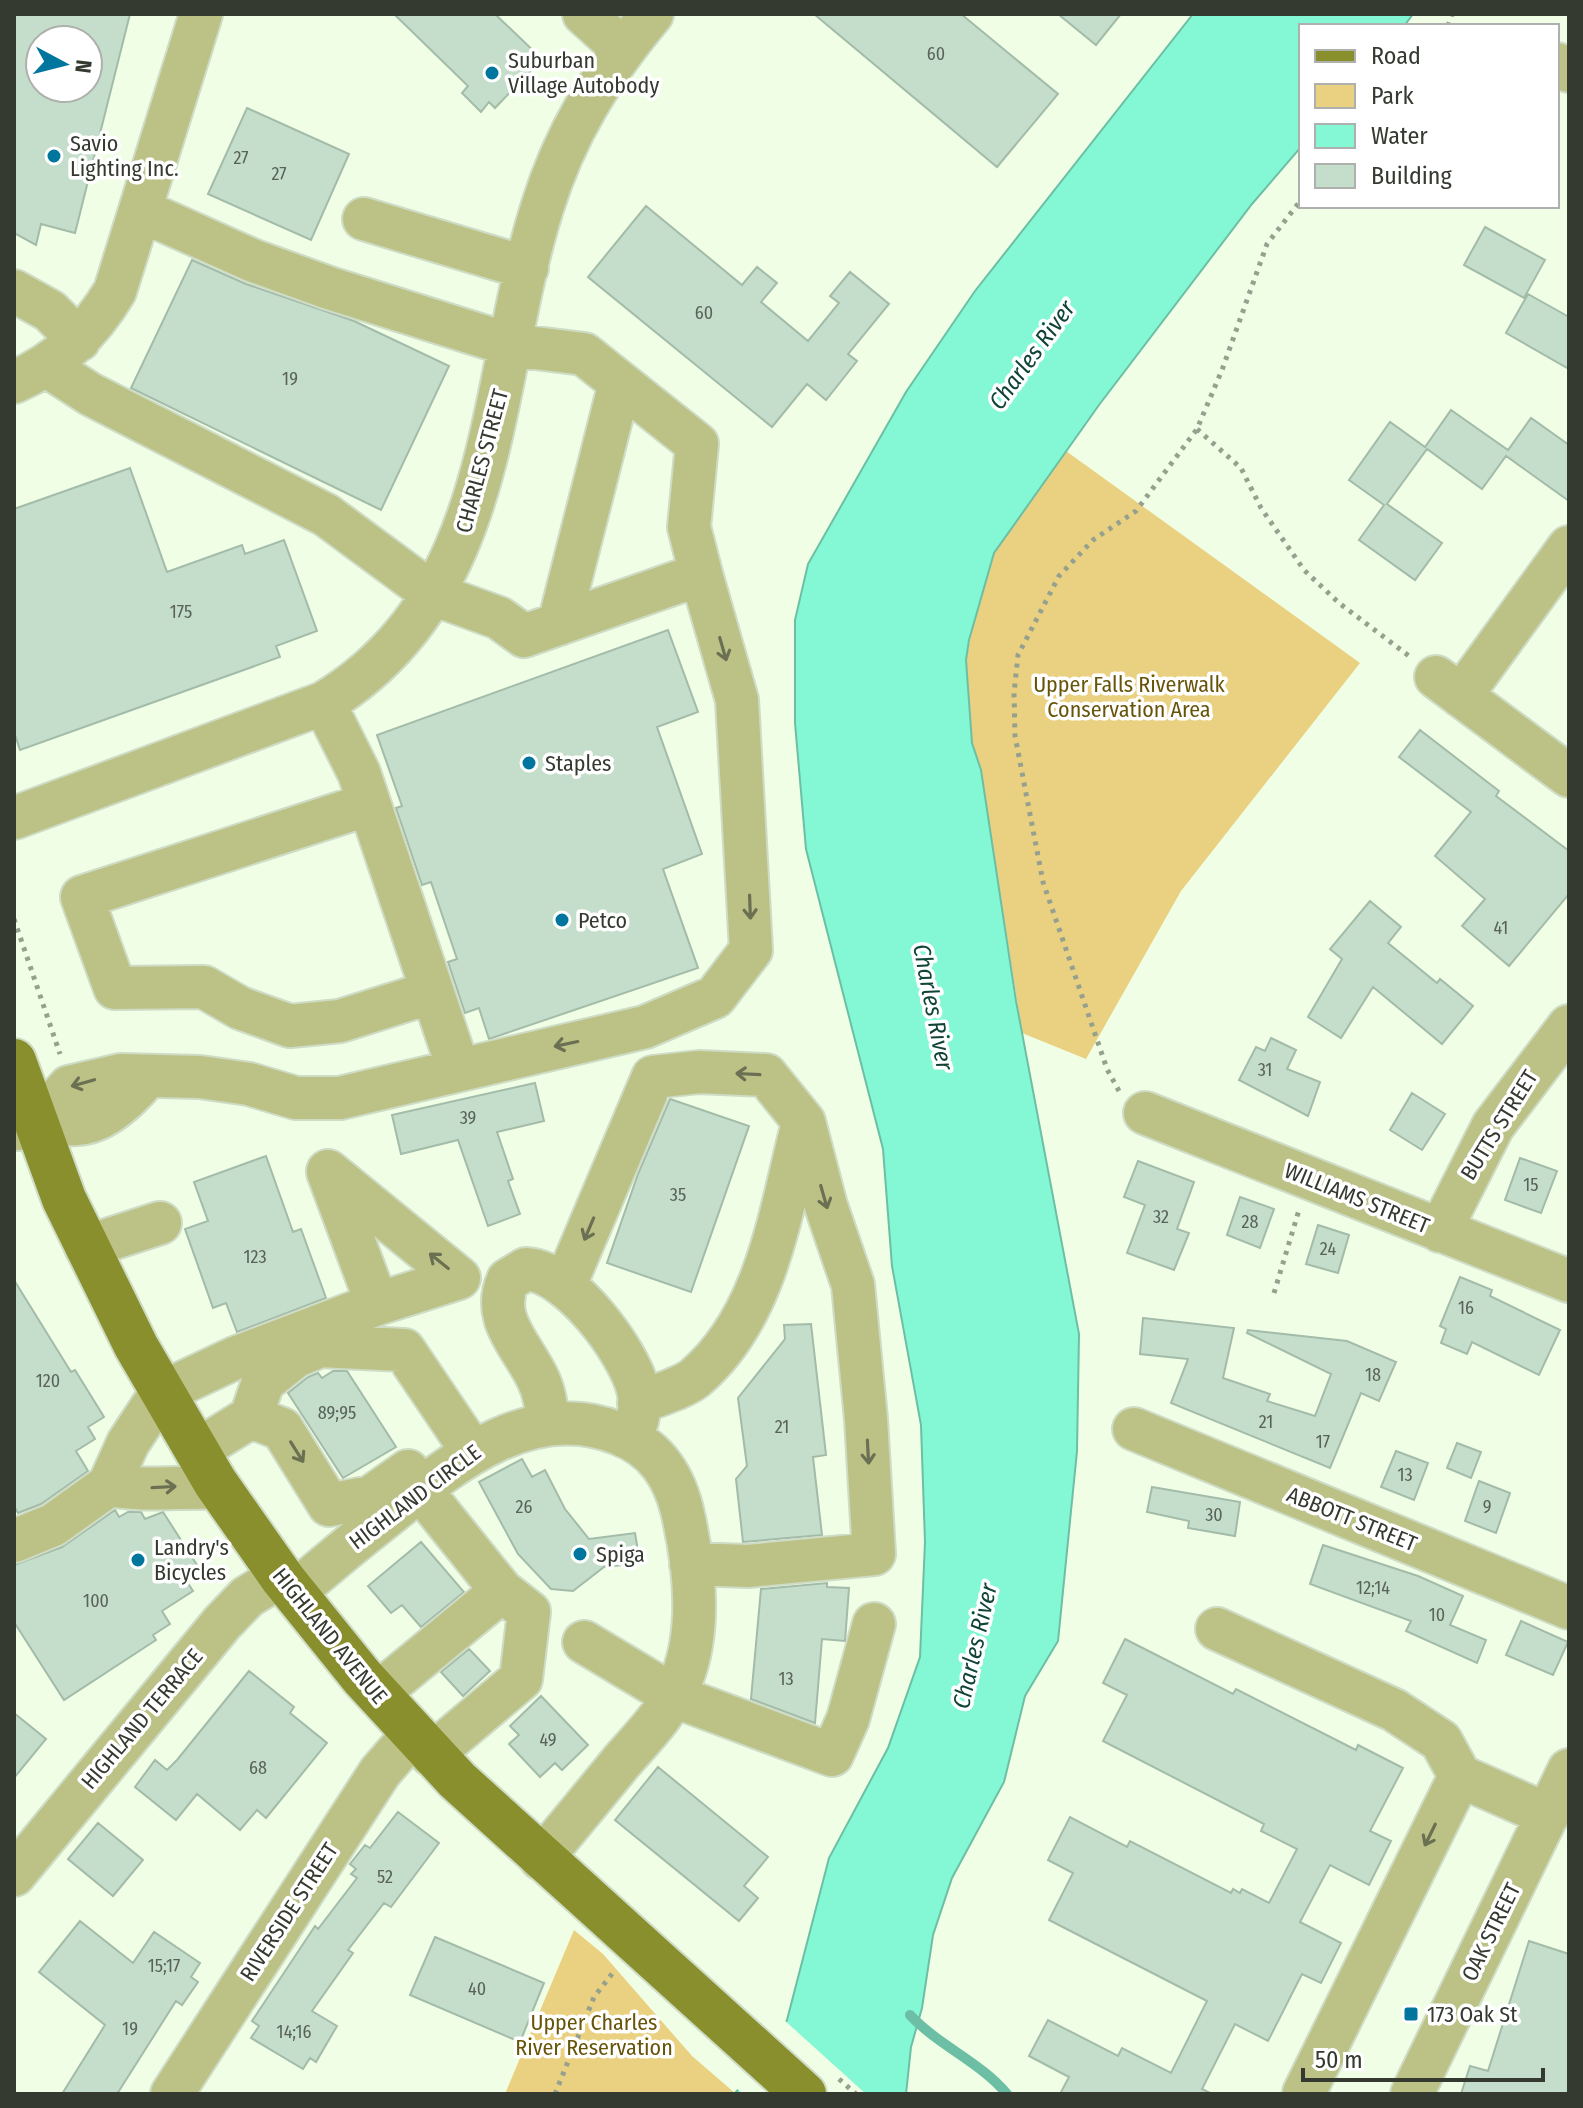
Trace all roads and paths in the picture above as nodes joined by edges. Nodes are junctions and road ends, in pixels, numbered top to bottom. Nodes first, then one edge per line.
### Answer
1 (201, 14) edge
2 (584, 14) edge
3 (652, 14) edge
4 (623, 49) junction
5 (1299, 203) edge
6 (142, 211) junction
7 (364, 219) dead end
8 (527, 268) junction
9 (14, 291) edge
10 (79, 340) junction
11 (511, 345) junction
12 (30, 374) edge
13 (620, 383) junction
14 (1197, 429) junction
15 (1569, 547) edge
16 (701, 574) junction
17 (433, 594) junction
18 (559, 624) junction
19 (1448, 686) junction
20 (324, 703) junction
21 (1569, 776) edge
22 (369, 804) junction
23 (14, 818) edge
24 (14, 919) edge
25 (432, 992) junction
26 (40, 994) dead end
27 (1569, 1026) edge
28 (14, 1061) edge
29 (450, 1070) junction
30 (1145, 1113) joint
31 (804, 1122) junction
32 (25, 1127) edge
33 (1311, 1179) junction
34 (160, 1223) dead end
35 (1440, 1231) junction
36 (86, 1247) junction
37 (1569, 1281) edge
38 (565, 1285) junction
39 (1274, 1293) dead end
40 (377, 1304) dead end
41 (161, 1393) junction
42 (251, 1417) junction
43 (635, 1420) junction
44 (547, 1425) junction
45 (1134, 1429) dead end
46 (466, 1442) junction
47 (196, 1451) junction
48 (109, 1485) junction
49 (219, 1488) junction
50 (420, 1489) junction
51 (14, 1541) edge
52 (691, 1564) junction
53 (288, 1585) junction
54 (502, 1591) junction
55 (1569, 1608) edge
56 (874, 1624) dead end
57 (1217, 1629) dead end
58 (584, 1642) dead end
59 (377, 1694) junction
60 (674, 1696) junction
61 (422, 1744) junction
62 (1569, 1770) edge
63 (1460, 1776) junction
64 (1548, 1815) junction
65 (541, 1859) junction
66 (14, 1875) edge
67 (614, 1971) dead end
68 (824, 2088) edge
69 (172, 2094) edge
70 (555, 2094) edge
71 (856, 2094) edge
72 (1307, 2094) edge
73 (1412, 2094) edge

1 - 6 street
2 - 4 street
3 - 4 street, CHARLES STREET
4 - 8 street, CHARLES STREET
5 - 14 path
6 - 10 street
6 - 11 street
7 - 8 street
8 - 11 street, CHARLES STREET
9 - 10 street
10 - 12 street
11 - 13 street
11 - 17 street, CHARLES STREET
12 - 17 street
13 - 16 street
13 - 18 street
14 - 19 path
14 - 30 path
15 - 19 street
16 - 18 street
16 -> 29 street
17 - 18 street
17 - 20 street, CHARLES STREET
19 - 21 street
20 - 22 street
20 - 23 street, CHARLES STREET
22 - 25 street
22 - 25 street
24 - 26 path
25 - 29 street
27 - 35 street, BUTTS STREET
28 - 32 main road, HIGHLAND AVENUE
29 - 32 street
30 - 33 street, WILLIAMS STREET
31 -> 38 street
31 - 43 street
31 -> 52 street
32 - 36 main road, HIGHLAND AVENUE
33 - 35 street, WILLIAMS STREET
33 - 39 path
34 - 36 street
35 - 37 street, WILLIAMS STREET
36 - 41 main road, HIGHLAND AVENUE
38 - 43 street
38 - 44 street
40 - 41 street
41 - 47 main road, HIGHLAND AVENUE
41 - 48 street
42 -> 46 street
42 - 46 street
42 - 47 street
43 - 44 street, HIGHLAND CIRCLE
43 - 52 street, HIGHLAND CIRCLE
44 - 46 street, HIGHLAND CIRCLE
45 - 55 street, ABBOTT STREET
46 - 50 street, HIGHLAND CIRCLE
47 - 49 main road, HIGHLAND AVENUE
48 -> 49 street
48 - 51 street
49 - 53 main road, HIGHLAND AVENUE
50 - 53 street, HIGHLAND CIRCLE
50 - 54 street
52 - 60 street, HIGHLAND CIRCLE
53 - 59 main road, HIGHLAND AVENUE
53 - 66 street, HIGHLAND TERRACE
54 - 59 street
54 - 61 street, RIVERSIDE STREET
56 - 60 street
57 - 63 street
58 - 60 street
59 - 61 main road, HIGHLAND AVENUE
60 - 65 street, HIGHLAND CIRCLE
61 - 65 main road, HIGHLAND AVENUE
61 - 69 street, RIVERSIDE STREET
62 - 64 street, OAK STREET
63 - 64 street
63 -> 72 street
64 - 73 street, OAK STREET
65 - 68 main road, HIGHLAND AVENUE
67 - 70 path
68 - 71 path

